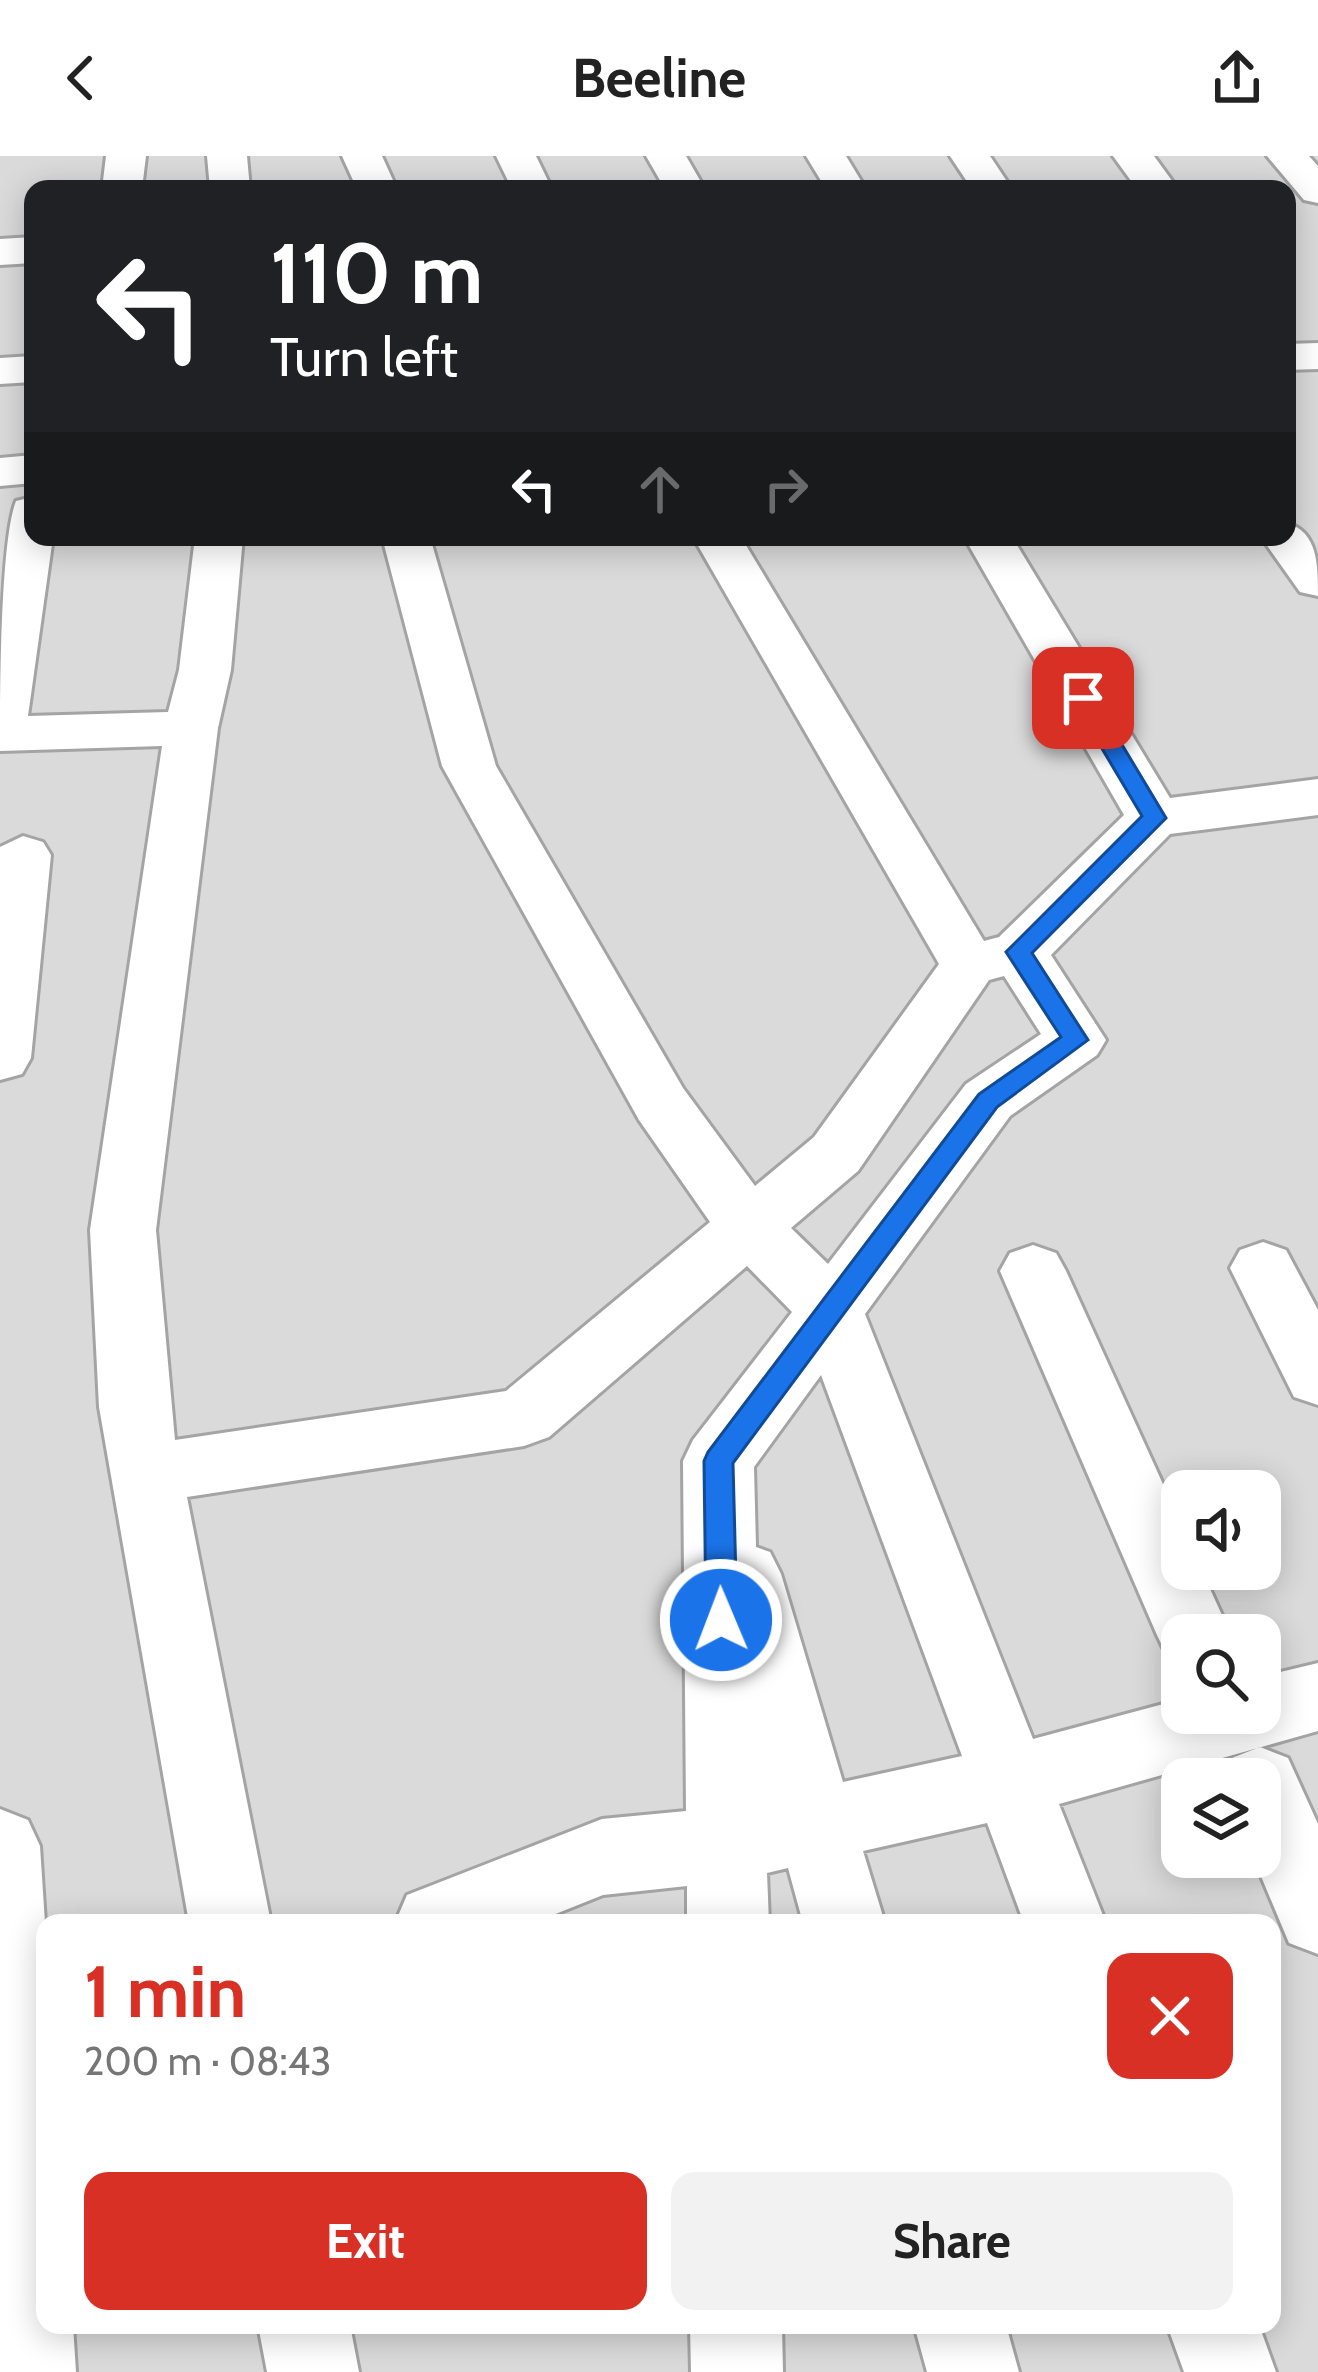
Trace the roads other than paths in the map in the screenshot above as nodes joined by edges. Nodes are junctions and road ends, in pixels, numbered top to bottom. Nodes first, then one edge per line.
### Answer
1 (1133, 156) edge
2 (1287, 156) edge
3 (1151, 180) edge
4 (1318, 191) edge
5 (28, 546) edge
6 (218, 546) edge
7 (408, 546) edge
8 (723, 546) edge
9 (993, 546) edge
10 (1292, 546) edge
11 (1318, 581) edge
12 (191, 728) junction
13 (0, 729) edge
14 (1318, 797) edge
15 (1154, 818) junction
16 (23, 855) dead end
17 (994, 959) junction
18 (0, 1058) edge
19 (749, 1228) junction
20 (1262, 1268) dead end
21 (1033, 1271) dead end
22 (829, 1307) junction
23 (1318, 1377) edge
24 (146, 1474) junction
25 (718, 1484) junction
26 (1185, 1614) edge
27 (1318, 1697) edge
28 (1249, 1737) edge
29 (1012, 1781) junction
30 (816, 1823) junction
31 (726, 1845) junction
32 (0, 1846) edge
33 (228, 1914) edge
34 (459, 1914) edge
35 (728, 1914) edge
36 (841, 1914) edge
37 (1062, 1914) edge
38 (1318, 1915) edge
39 (20, 2111) edge
40 (306, 2334) edge
41 (736, 2334) edge
42 (962, 2334) edge
43 (1216, 2334) edge
44 (30, 2372) edge
45 (313, 2372) edge
46 (737, 2372) edge
47 (973, 2372) edge
48 (1230, 2372) edge

1 - 3 street
2 - 4 street
5 - 13 street
6 - 12 street
7 - 19 street
8 - 17 street
9 - 15 street
10 - 11 street
12 - 13 street
12 - 24 street
14 - 15 street
15 - 17 street
16 - 18 street
17 - 19 street
17 - 22 street
19 - 22 street
19 - 24 street
20 - 23 street
21 - 26 street
22 - 25 street
22 - 29 street
24 - 33 street
25 - 30 street
25 - 31 street
27 - 28 street
28 - 29 street
28 - 38 street
29 - 30 street
29 - 37 street
30 - 31 street
30 - 36 street
31 - 34 street
31 - 35 street
32 - 39 street
39 - 44 street
40 - 45 street
41 - 46 street
42 - 47 street
43 - 48 street

